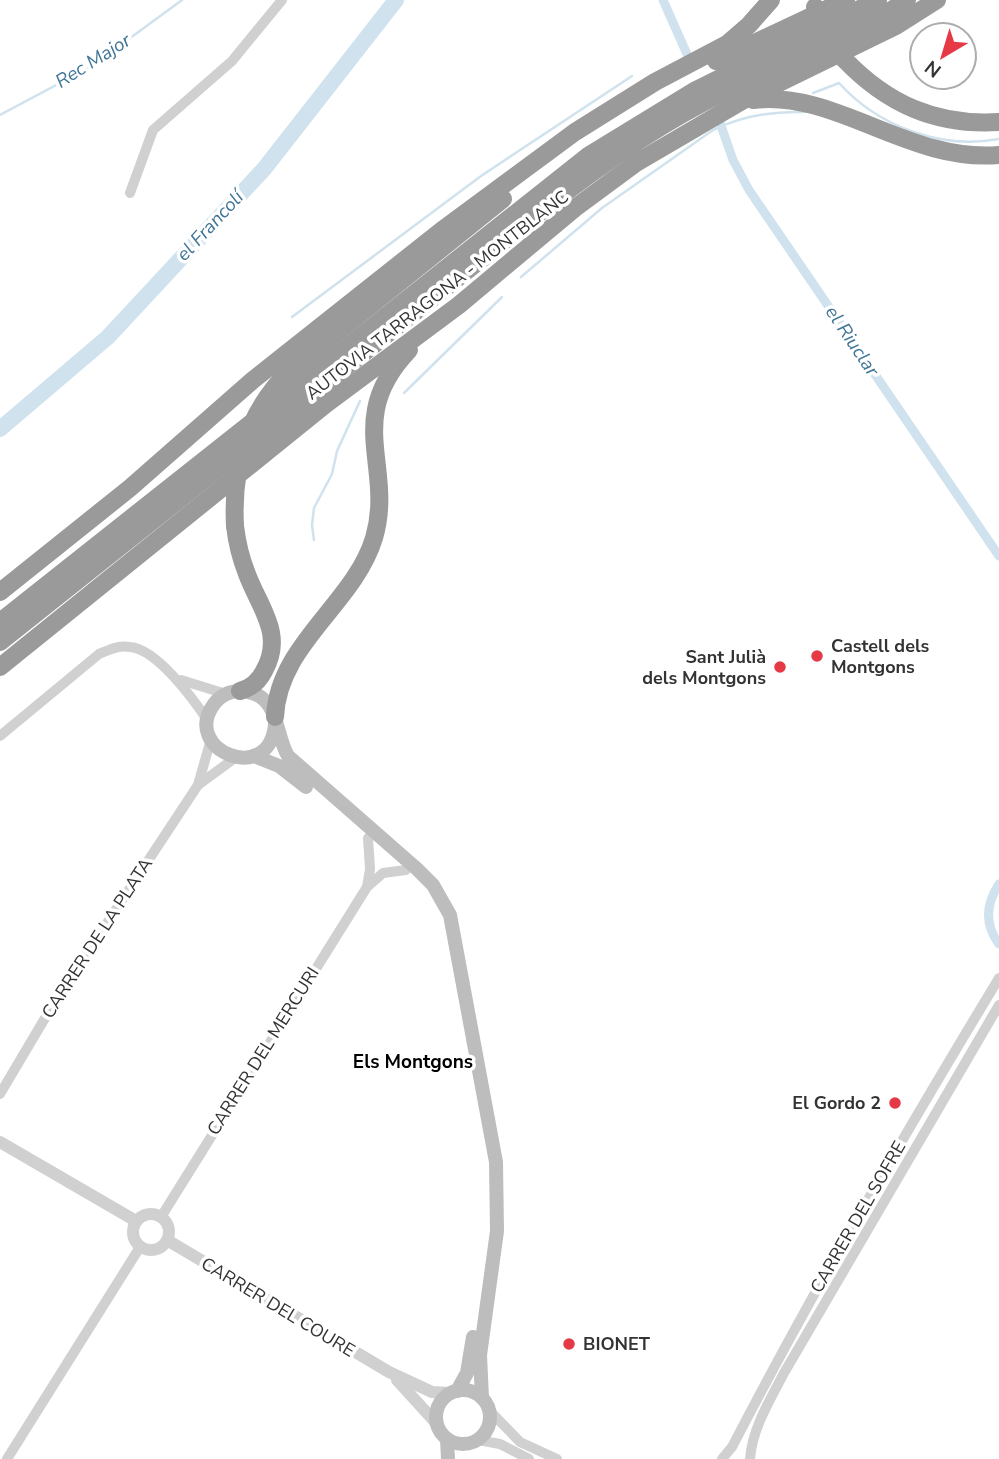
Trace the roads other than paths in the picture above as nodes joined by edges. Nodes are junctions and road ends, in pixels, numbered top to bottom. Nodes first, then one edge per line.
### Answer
1 (282, 0) edge
2 (771, 0) edge
3 (846, 0) edge
4 (878, 0) edge
5 (907, 0) edge
6 (937, 0) edge
7 (814, 3) edge
8 (743, 101) junction
9 (999, 122) edge
10 (577, 141) junction
11 (999, 155) edge
12 (532, 166) junction
13 (130, 193) dead end
14 (428, 302) junction
15 (459, 304) junction
16 (326, 404) junction
17 (199, 430) junction
18 (107, 534) junction
19 (0, 592) edge
20 (62, 617) junction
21 (0, 622) edge
22 (0, 642) edge
23 (0, 659) edge
24 (0, 667) edge
25 (174, 676) junction
26 (233, 692) junction
27 (208, 721) junction
28 (275, 721) junction
29 (0, 736) edge
30 (211, 739) junction
31 (254, 756) junction
32 (235, 758) junction
33 (198, 785) junction
34 (368, 838) junction
35 (406, 870) junction
36 (367, 887) junction
37 (999, 978) edge
38 (999, 1005) edge
39 (0, 1094) edge
40 (0, 1142) edge
41 (161, 1217) junction
42 (136, 1222) junction
43 (167, 1241) junction
44 (140, 1247) junction
45 (389, 1372) junction
46 (454, 1392) junction
47 (486, 1404) junction
48 (437, 1424) junction
49 (447, 1439) junction
50 (472, 1442) junction
51 (8, 1459) edge
52 (448, 1459) edge
53 (461, 1459) edge
54 (529, 1459) edge
55 (556, 1459) edge
56 (722, 1459) edge
57 (750, 1459) edge

1 - 13 street
2 - 12 highway
3 - 10 highway
4 - 18 highway, AUTOVIA TARRAGONA - MONTBLANC
5 - 14 highway, AUTOVIA TARRAGONA - MONTBLANC
6 - 8 highway
7 - 9 highway, bridge
8 - 11 highway
8 - 15 highway
10 - 12 highway
10 - 26 highway, bridge
12 - 17 highway
14 - 16 highway
14 - 22 highway, AUTOVIA TARRAGONA - MONTBLANC
15 - 16 highway
15 - 28 highway
16 - 20 highway
17 - 18 highway
17 - 19 highway
18 - 21 highway, AUTOVIA TARRAGONA - MONTBLANC
20 - 23 highway
20 - 24 highway
25 - 26 street
25 - 27 street
25 - 29 street
26 - 27 main road
26 - 28 main road
27 - 30 main road
28 - 31 main road
28 - 47 main road
30 - 32 main road
30 - 33 street, CARRER DE LA PLATA
31 - 32 main road
31 - 34 main road
32 - 33 street, CARRER DE LA PLATA
33 - 39 street, CARRER DE LA PLATA
34 - 35 main road
34 - 36 street, CARRER DEL MERCURI
35 - 36 street, CARRER DEL MERCURI
35 - 46 main road
36 - 41 street, CARRER DEL MERCURI
37 - 56 street, CARRER DEL SOFRE
38 - 57 street, CARRER DEL SOFRE
40 - 42 street
41 - 42 street
41 - 43 street
42 - 44 street
43 - 44 street
43 - 45 street, CARRER DEL COURE
44 - 51 street
45 - 46 street, CARRER DEL COURE
45 - 48 street, CARRER DEL COURE
46 - 47 main road
46 - 48 main road
47 - 50 main road
47 - 55 street
48 - 49 main road
49 - 50 main road
49 - 52 main road
50 - 53 main road
50 - 54 street

